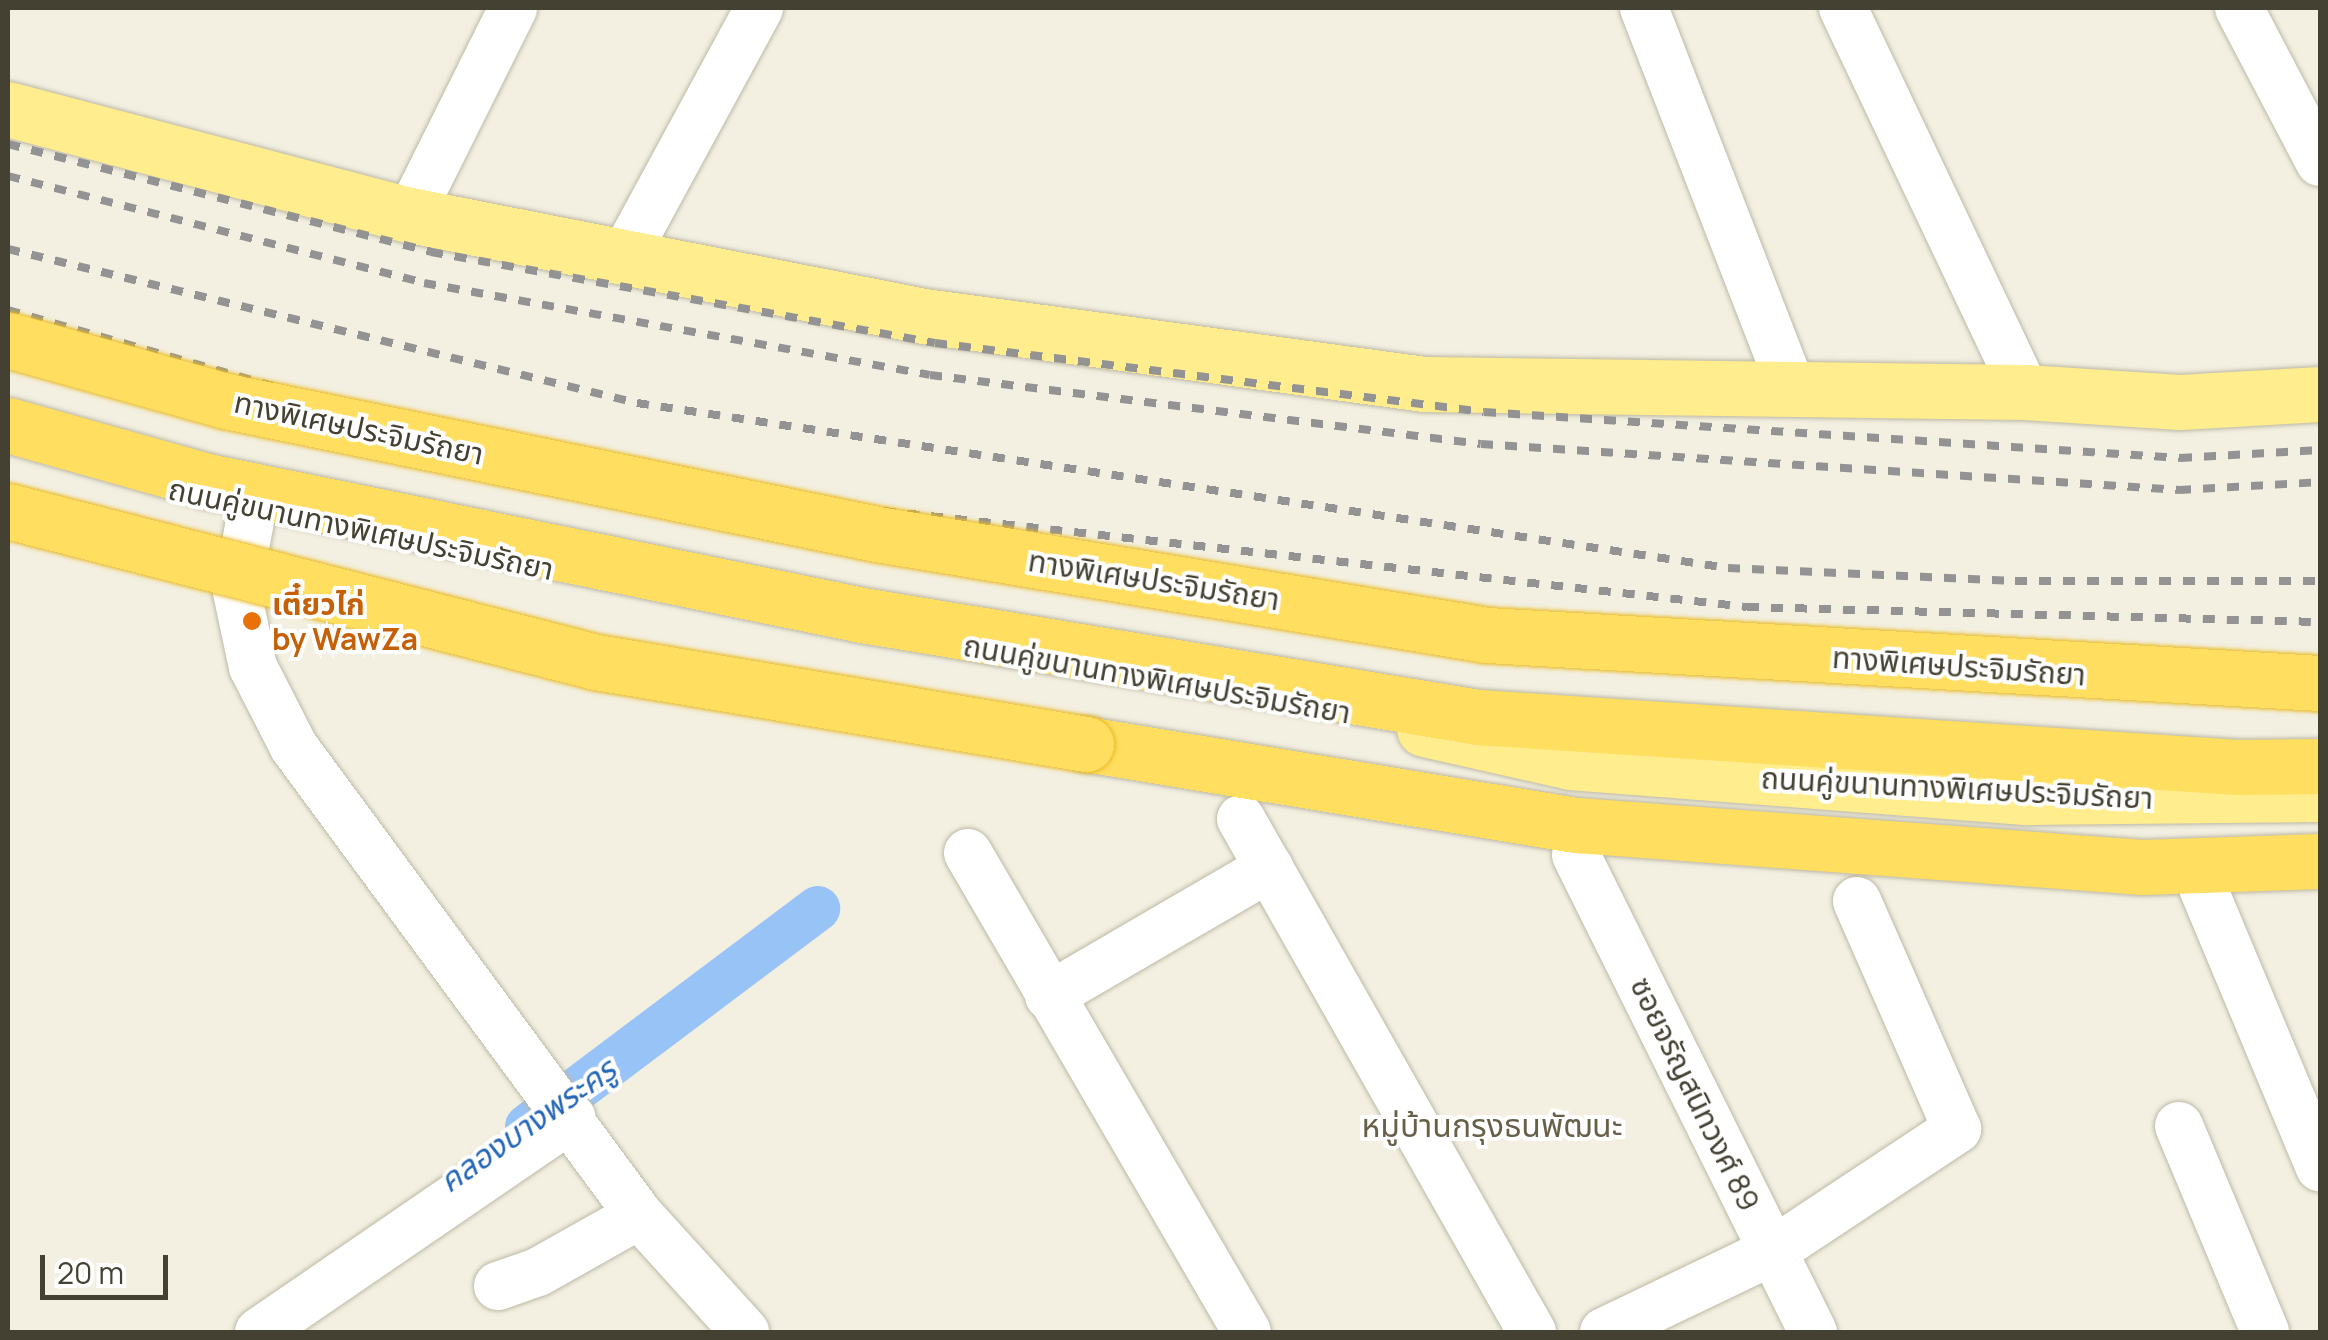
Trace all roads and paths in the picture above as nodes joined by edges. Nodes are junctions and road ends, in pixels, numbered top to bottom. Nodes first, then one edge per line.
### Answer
1 (513, 8) edge
2 (760, 8) edge
3 (1644, 8) edge
4 (1843, 8) edge
5 (2239, 8) edge
6 (8, 109) edge
7 (2320, 162) edge
8 (410, 215) junction
9 (624, 257) junction
10 (8, 340) edge
11 (1793, 392) junction
12 (2024, 392) junction
13 (2320, 394) edge
14 (8, 425) edge
15 (8, 443) edge
16 (252, 510) junction
17 (8, 511) edge
18 (2320, 684) edge
19 (2320, 766) edge
20 (2320, 794) edge
21 (1241, 819) dead end
22 (968, 854) dead end
23 (1576, 856) dead end
24 (2320, 861) edge
25 (1269, 868) junction
26 (2203, 888) dead end
27 (1857, 901) dead end
28 (1049, 996) junction
29 (572, 1118) junction
30 (2178, 1126) dead end
31 (2320, 1168) edge
32 (639, 1215) junction
33 (1773, 1251) junction
34 (498, 1286) dead end
35 (260, 1332) edge
36 (744, 1332) edge
37 (1247, 1332) edge
38 (1532, 1332) edge
39 (1604, 1332) edge
40 (1813, 1332) edge
41 (2265, 1332) edge

1 - 8 street
2 - 9 street
3 - 11 street
4 - 12 street
5 - 7 street
6 - 8 main road
8 - 9 main road
9 - 11 main road
10 - 18 highway, ทางพิเศษประจิมรัถยา, bridge
11 - 12 main road
12 - 13 main road
14 - 19 highway
15 - 16 main road, ถนนคู่ขนานทางพิเศษประจิมรัถยา
16 - 20 main road, ถนนคู่ขนานทางพิเศษประจิมรัถยา
16 - 29 street
17 - 24 highway, bridge
21 - 25 street
22 - 28 street
23 - 33 street, ซอยจรัญสนิทวงศ์ 89
25 - 28 street
25 - 38 street
26 - 31 street
27 - 33 street
28 - 37 street
29 - 32 street
29 - 35 street
30 - 41 street
32 - 34 street
32 - 36 street
33 - 39 street
33 - 40 street, ซอยจรัญสนิทวงศ์ 89

